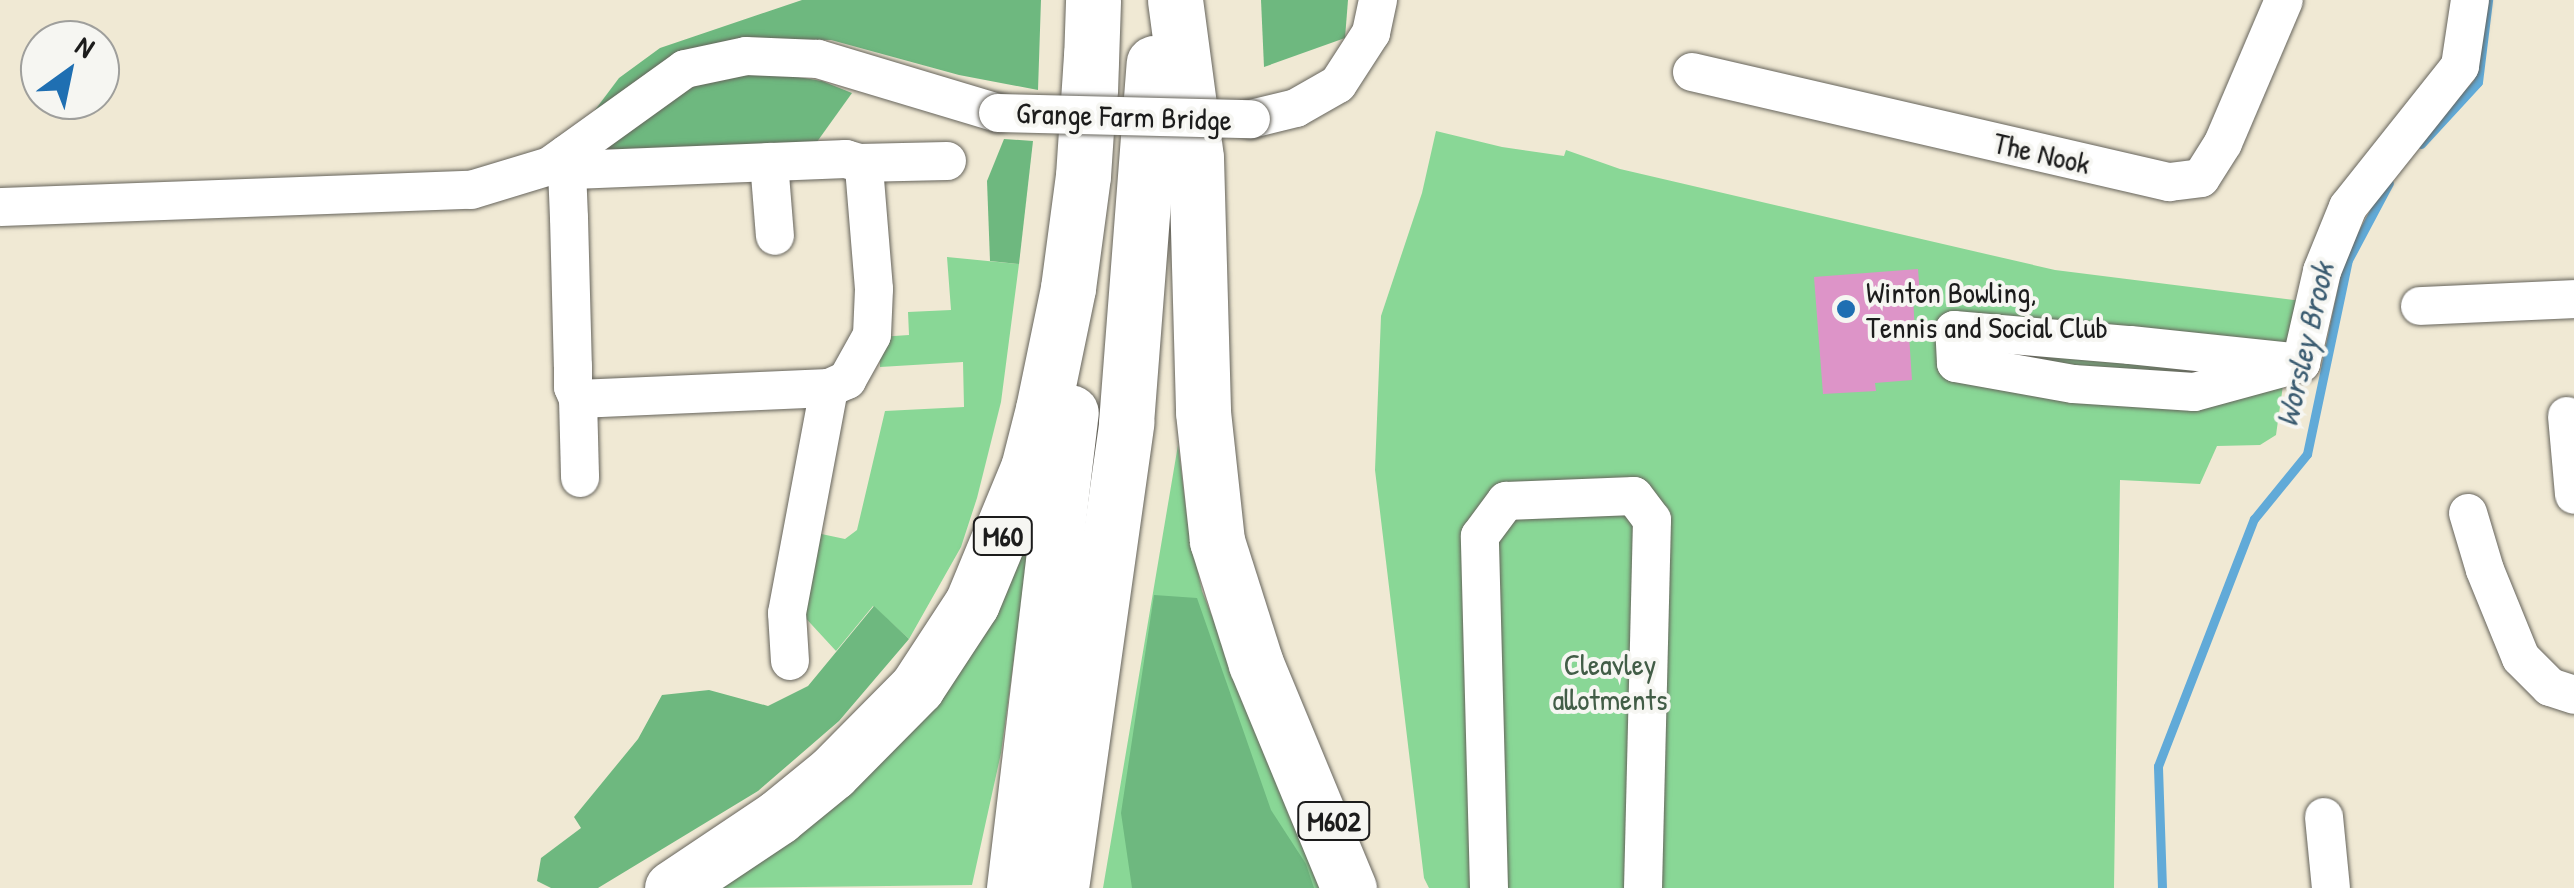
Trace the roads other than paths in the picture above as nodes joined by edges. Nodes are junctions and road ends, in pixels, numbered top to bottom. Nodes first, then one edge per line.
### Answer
1 (1093, 0) edge
2 (1161, 0) edge
3 (1174, 0) edge
4 (1378, 0) edge
5 (2284, 0) edge
6 (2470, 0) edge
7 (1091, 54) junction
8 (1692, 72) dead end
9 (947, 161) dead end
10 (567, 162) junction
11 (770, 162) junction
12 (859, 163) junction
13 (0, 206) edge
14 (775, 236) dead end
15 (2574, 298) edge
16 (2420, 306) dead end
17 (2300, 364) junction
18 (829, 388) junction
19 (578, 399) junction
20 (2567, 416) dead end
21 (580, 478) dead end
22 (2574, 495) edge
23 (2468, 513) dead end
24 (790, 661) dead end
25 (2574, 695) edge
26 (1295, 754) junction
27 (2324, 817) dead end
28 (1026, 881) edge
29 (672, 888) edge
30 (1349, 888) edge
31 (1374, 888) edge
32 (1489, 888) edge
33 (1644, 888) edge
34 (2330, 888) edge

1 - 7 highway, M60
2 - 28 highway, M60
3 - 26 highway
4 - 10 street, Grange Farm Bridge, bridge
5 - 8 street, The Nook
6 - 17 street
7 - 28 highway, M60
7 - 29 highway, M60
9 - 12 street
10 - 11 street
10 - 13 street
10 - 19 street
11 - 12 street
11 - 14 street
12 - 18 street
15 - 16 street
17 - 17 street
18 - 19 street
18 - 24 street
19 - 21 street
20 - 22 street
23 - 25 street
26 - 30 highway
26 - 31 highway, M602
27 - 34 street
32 - 33 street

